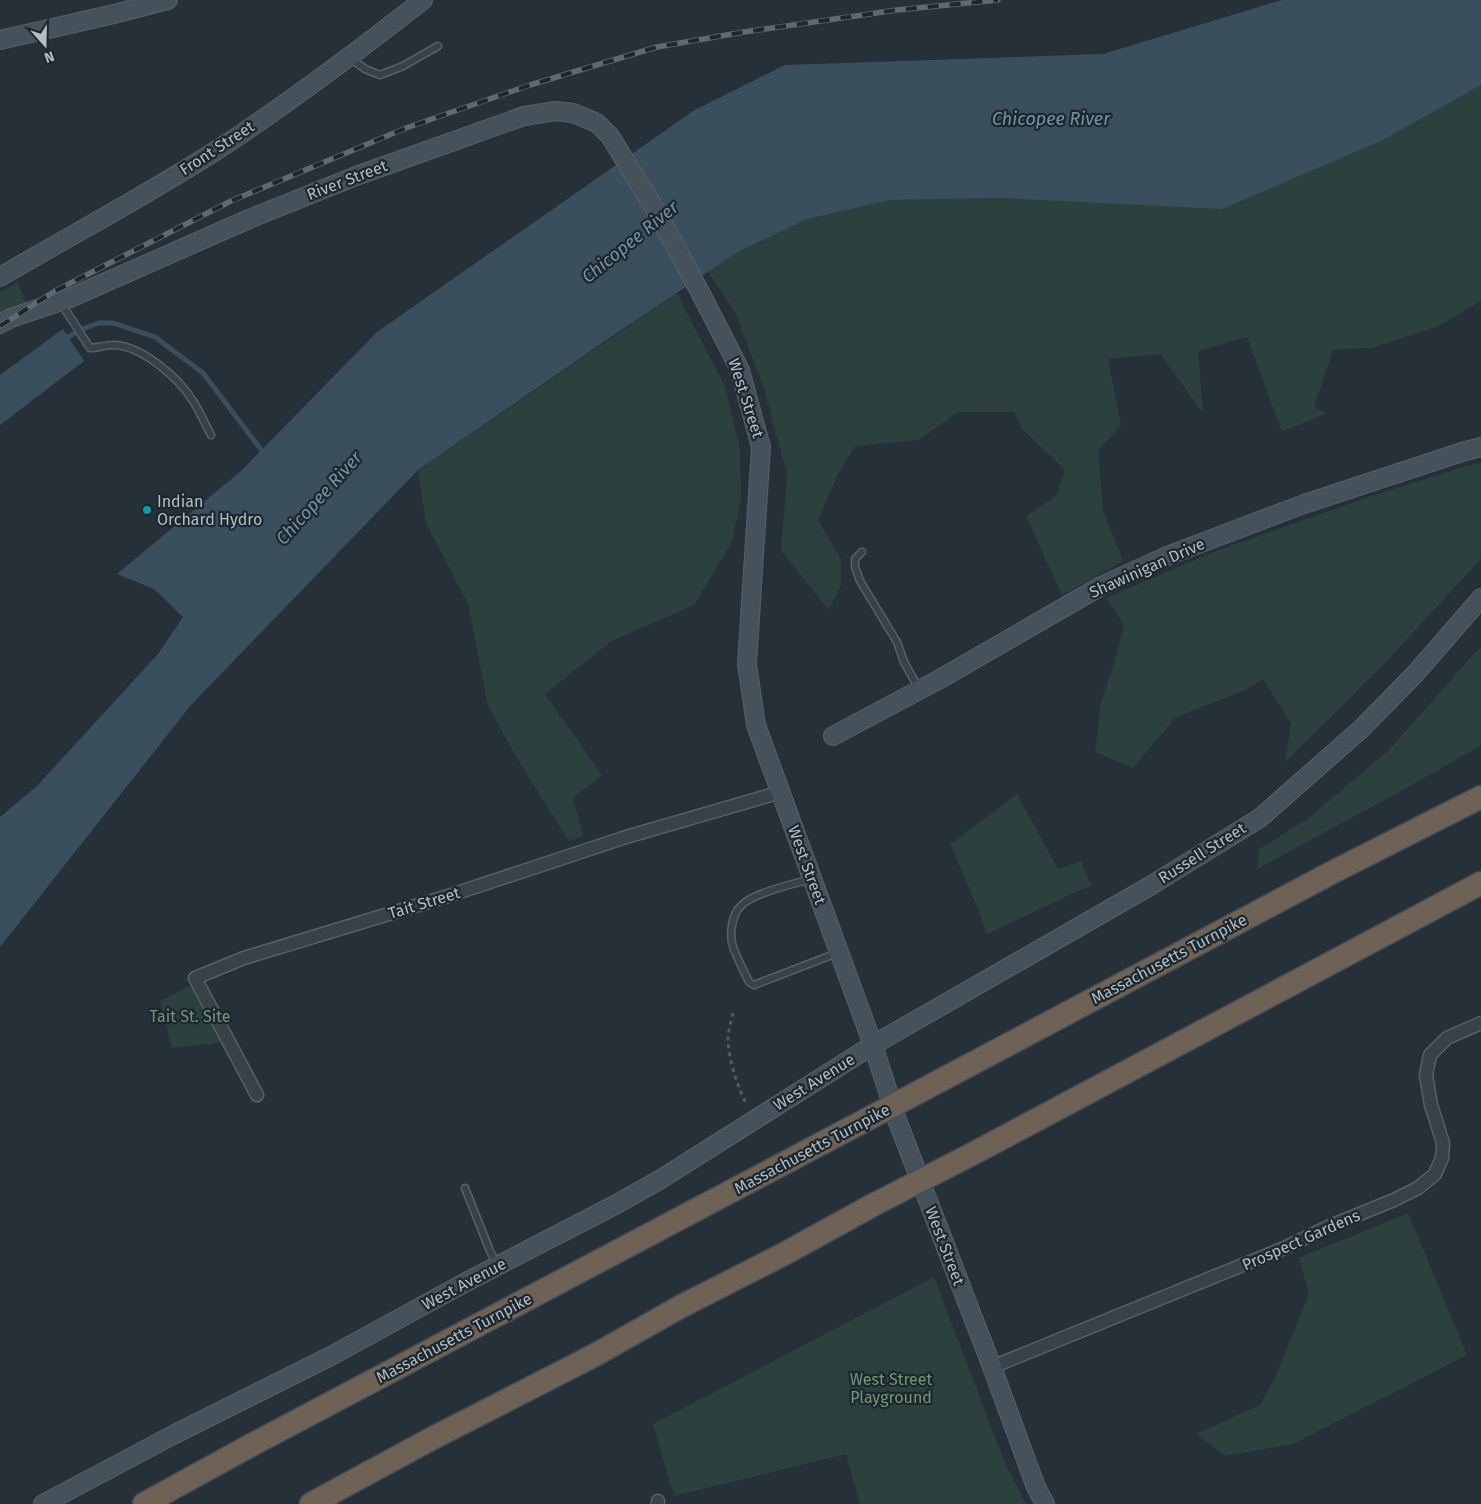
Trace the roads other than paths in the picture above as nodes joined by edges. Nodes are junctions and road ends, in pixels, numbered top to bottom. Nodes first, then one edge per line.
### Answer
1 (168, 0) edge
2 (423, 0) edge
3 (150, 2) edge
4 (0, 40) edge
5 (438, 46) dead end
6 (349, 57) junction
7 (659, 216) joint
8 (0, 277) edge
9 (60, 302) junction
10 (0, 324) edge
11 (211, 435) dead end
12 (1481, 447) edge
13 (862, 552) dead end
14 (1481, 598) edge
15 (919, 690) junction
16 (833, 736) dead end
17 (781, 792) junction
18 (1481, 797) edge
19 (812, 879) junction
20 (1481, 883) edge
21 (839, 952) junction
22 (1481, 1023) edge
23 (873, 1044) junction
24 (257, 1095) dead end
25 (465, 1188) dead end
26 (497, 1266) junction
27 (992, 1367) junction
28 (43, 1504) edge
29 (144, 1504) edge
30 (311, 1504) edge
31 (1044, 1504) edge

1 - 3 main road
2 - 6 main road, Front Street
3 - 4 main road
5 - 6 lane
6 - 8 main road, Front Street
7 - 9 main road, River Street
7 - 17 main road, West Street
9 - 10 main road, River Street
9 - 11 lane
12 - 15 main road, Shawinigan Drive
13 - 15 lane
14 - 23 main road, Russell Street
15 - 16 main road, Shawinigan Drive
17 - 19 main road, West Street
17 - 24 street, Tait Street
18 - 29 highway, Massachusetts Turnpike, bridge
19 - 21 main road, West Street
19 - 21 lane
20 - 30 highway, bridge
21 - 23 main road, West Street
22 - 27 street, Prospect Gardens
23 - 26 main road, West Avenue
23 - 27 main road, West Street
25 - 26 lane
26 - 28 main road, West Avenue
27 - 31 main road, West Street

